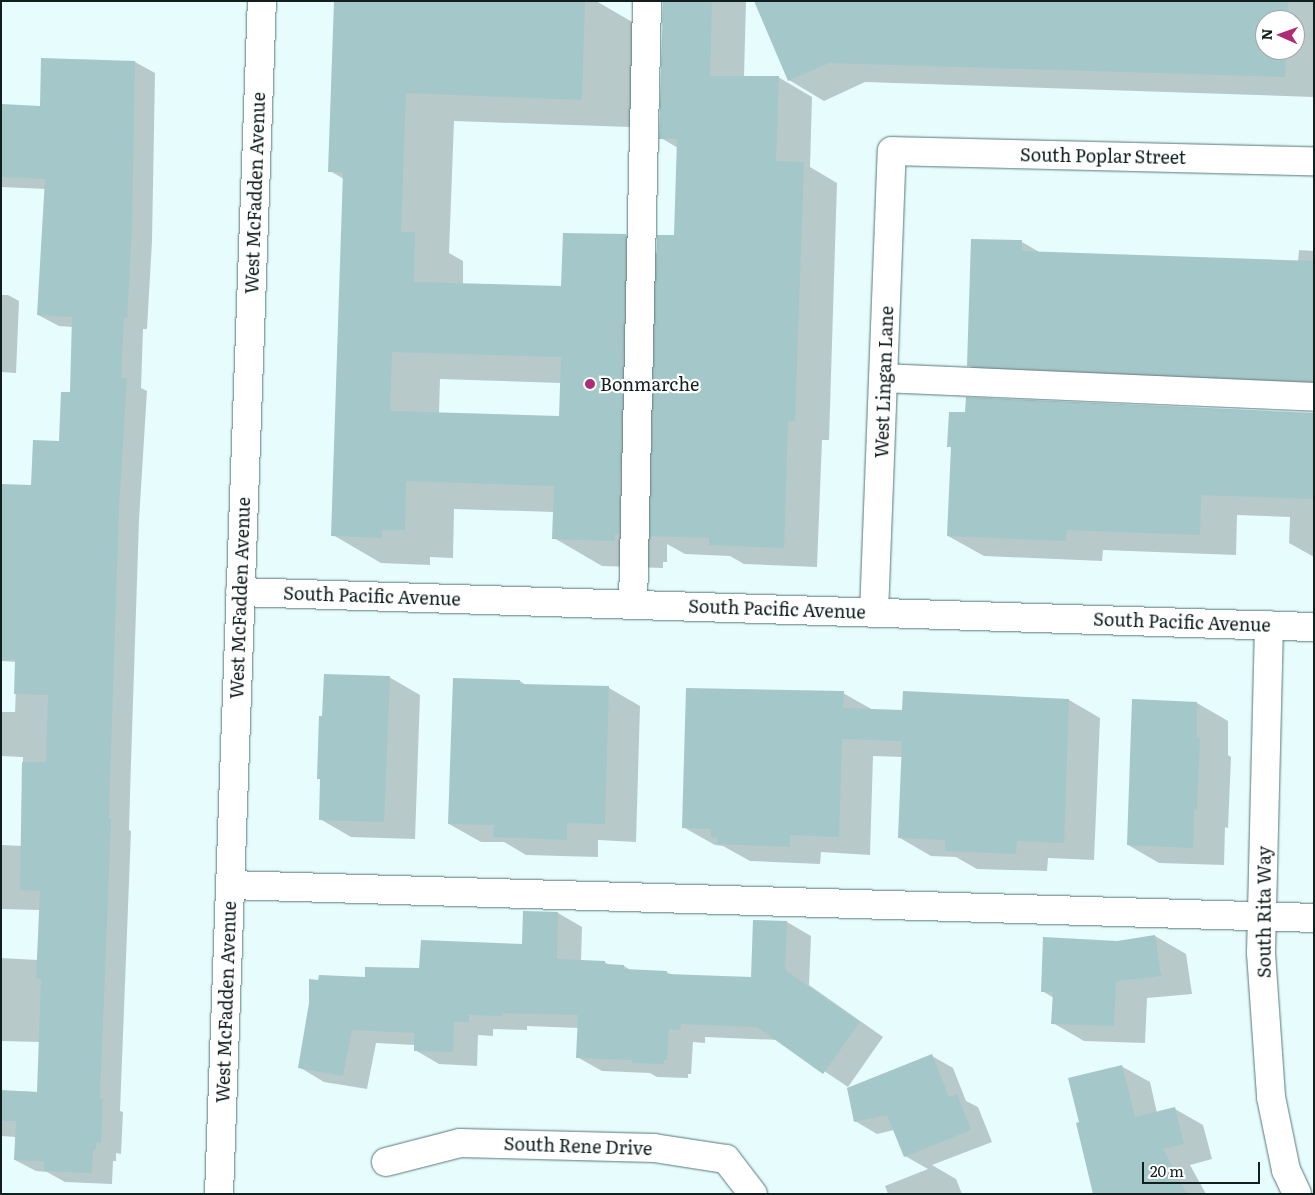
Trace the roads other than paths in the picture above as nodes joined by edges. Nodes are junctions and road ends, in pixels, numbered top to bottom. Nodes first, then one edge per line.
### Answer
1 (262, 1) edge
2 (647, 1) edge
3 (892, 151) joint
4 (1314, 161) edge
5 (884, 378) junction
6 (1314, 397) edge
7 (240, 592) junction
8 (633, 605) junction
9 (874, 612) junction
10 (1269, 625) junction
11 (1314, 627) edge
12 (230, 885) junction
13 (1262, 917) junction
14 (1314, 918) edge
15 (386, 1162) dead end
16 (219, 1194) edge
17 (753, 1194) edge
18 (1297, 1194) edge

1 - 7 street, West McFadden Avenue
2 - 8 street
3 - 4 street, South Poplar Street
3 - 5 street, West Lingan Lane
5 - 6 street
5 - 9 street, West Lingan Lane
7 - 8 street, South Pacific Avenue
7 - 12 street, West McFadden Avenue
8 - 9 street, South Pacific Avenue
9 - 10 street, South Pacific Avenue
10 - 11 street, South Pacific Avenue
10 - 13 street, South Rita Way
12 - 13 street
12 - 16 street, West McFadden Avenue
13 - 14 street
13 - 18 street, South Rita Way
15 - 17 street, South Rene Drive

